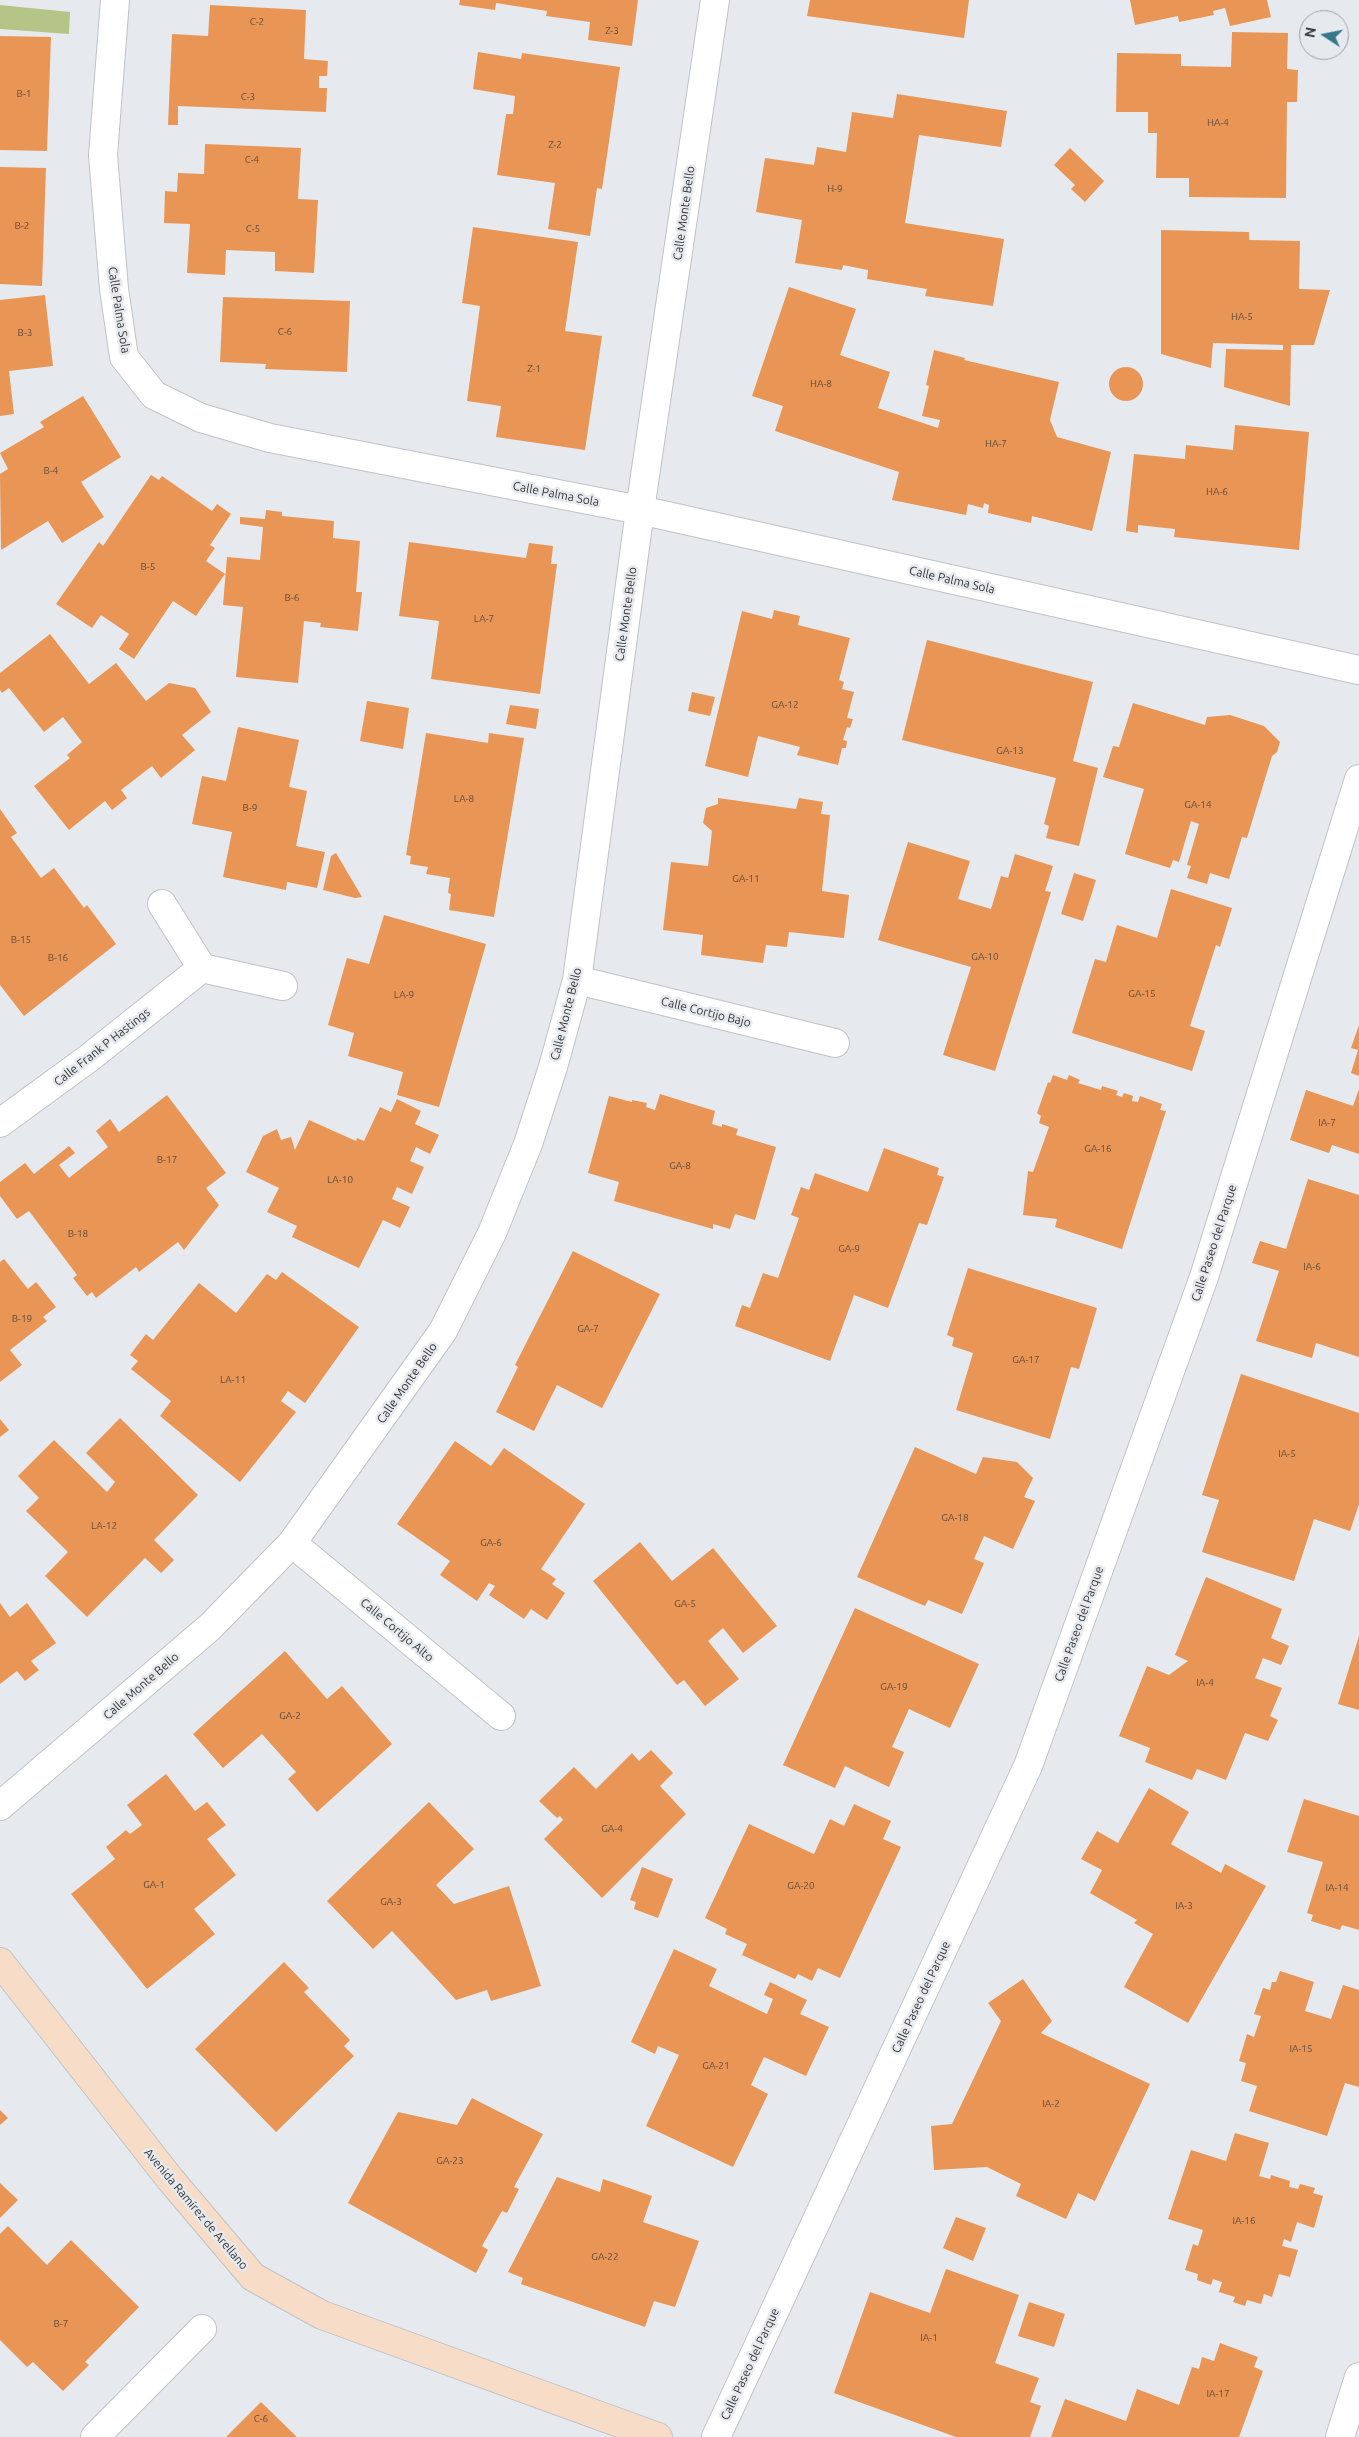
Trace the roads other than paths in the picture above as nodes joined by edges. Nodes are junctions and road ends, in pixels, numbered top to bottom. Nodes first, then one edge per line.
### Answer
1 (115, 0) edge
2 (715, 0) edge
3 (640, 510) junction
4 (1359, 670) edge
5 (1359, 780) edge
6 (162, 904) dead end
7 (202, 968) junction
8 (576, 980) junction
9 (284, 986) dead end
10 (834, 1044) dead end
11 (0, 1123) edge
12 (292, 1543) junction
13 (501, 1716) dead end
14 (0, 1806) edge
15 (0, 1962) edge
16 (202, 2329) dead end
17 (1359, 2377) edge
18 (96, 2437) edge
19 (658, 2437) edge
20 (716, 2437) edge
21 (1340, 2437) edge

1 - 3 street, Calle Palma Sola
2 - 3 street, Calle Monte Bello
3 - 4 street, Calle Palma Sola
3 - 8 street, Calle Monte Bello
5 - 20 street, Calle Paseo del Parque
6 - 7 street
7 - 9 street
7 - 11 street, Calle Frank P Hastings
8 - 10 street, Calle Cortijo Bajo
8 - 12 street, Calle Monte Bello
12 - 13 street, Calle Cortijo Alto
12 - 14 street, Calle Monte Bello
15 - 19 street, Avenida Ramírez de Arellano
16 - 18 street
17 - 21 street

